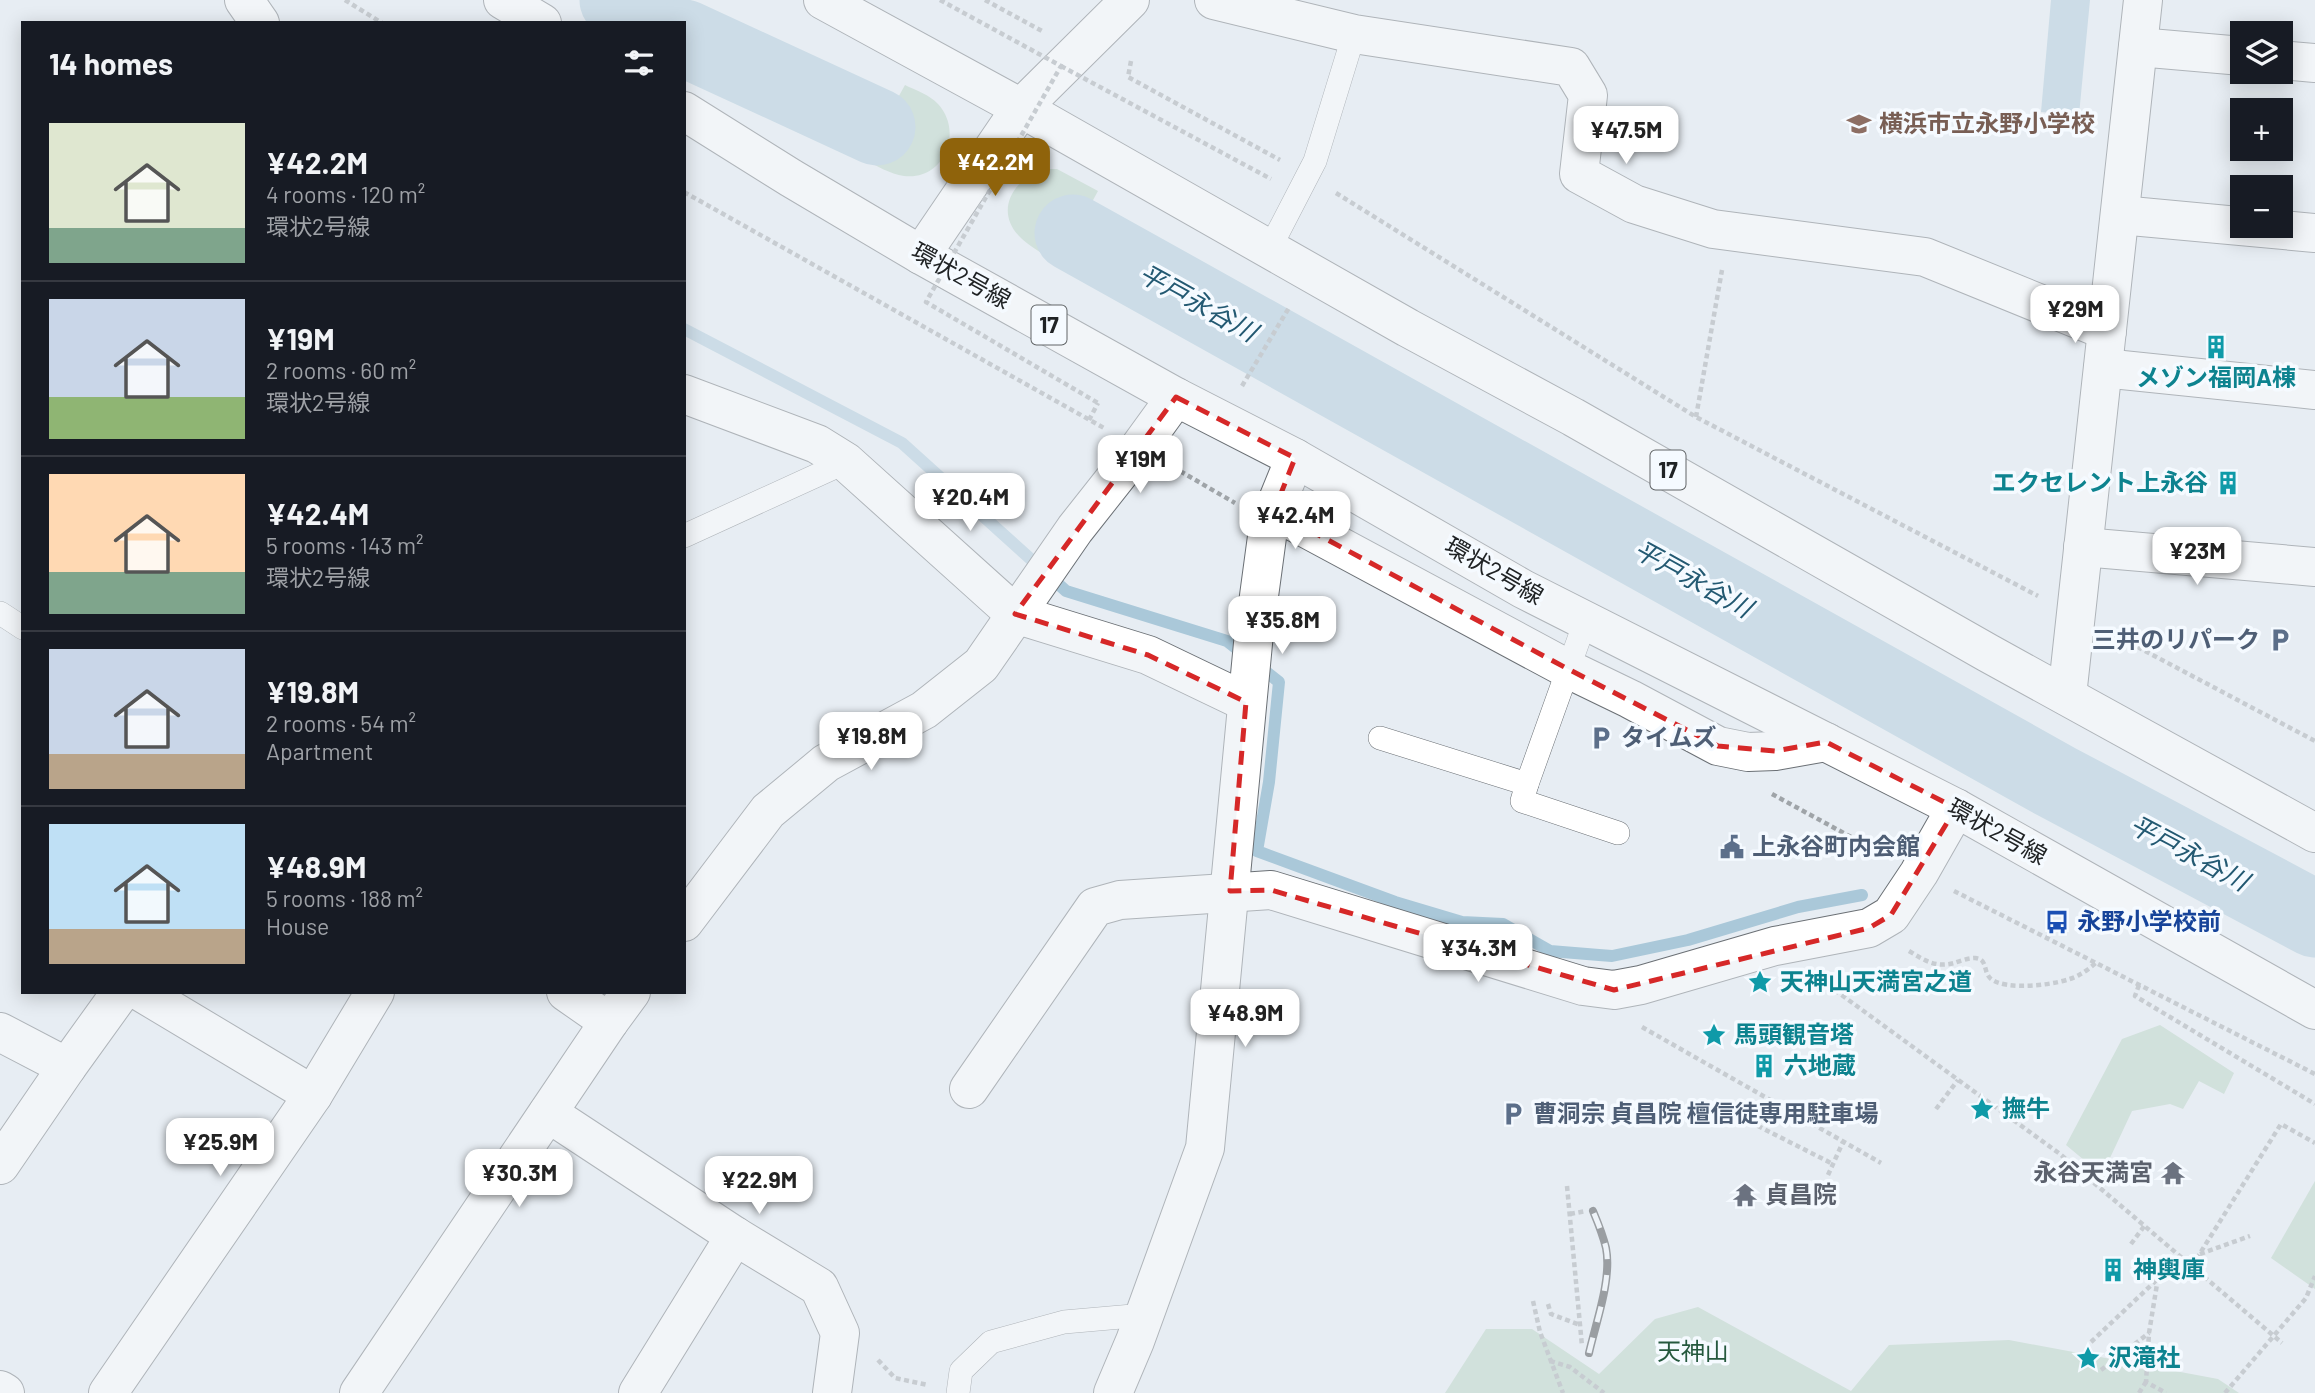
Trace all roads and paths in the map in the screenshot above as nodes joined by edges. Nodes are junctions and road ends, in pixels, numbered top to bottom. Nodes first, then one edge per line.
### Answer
1 (244, 0) edge
2 (345, 0) edge
3 (503, 0) edge
4 (822, 0) edge
5 (940, 0) edge
6 (985, 0) edge
7 (1130, 0) edge
8 (1214, 0) edge
9 (2143, 0) edge
10 (259, 21) edge
11 (379, 21) edge
12 (539, 21) edge
13 (1354, 34) junction
14 (2138, 47) junction
15 (2230, 55) edge
16 (1070, 58) junction
17 (1131, 58) dead end
18 (2293, 61) edge
19 (2315, 62) edge
20 (1021, 108) junction
21 (686, 112) edge
22 (1307, 176) junction
23 (1271, 179) dead end
24 (2120, 215) junction
25 (1730, 231) junction
26 (2315, 233) edge
27 (1270, 248) junction
28 (921, 255) junction
29 (1292, 302) dead end
30 (2105, 349) junction
31 (1251, 372) dead end
32 (2315, 390) edge
33 (686, 395) edge
34 (1176, 397) junction
35 (1696, 417) junction
36 (1089, 420) dead end
37 (1295, 458) junction
38 (846, 462) junction
39 (1274, 511) junction
40 (686, 535) edge
41 (2083, 547) junction
42 (2315, 567) edge
43 (1019, 609) junction
44 (0, 613) edge
45 (2076, 615) junction
46 (1585, 622) junction
47 (21, 627) edge
48 (1568, 669) junction
49 (1248, 688) junction
50 (2067, 696) junction
51 (1380, 738) dead end
52 (1826, 741) junction
53 (2315, 741) edge
54 (1527, 784) junction
55 (1955, 808) junction
56 (1618, 833) dead end
57 (2315, 833) edge
58 (1230, 891) junction
59 (686, 919) edge
60 (1869, 928) junction
61 (2097, 962) dead end
62 (1814, 975) dead end
63 (2139, 985) dead end
64 (120, 994) edge
65 (144, 994) edge
66 (374, 994) edge
67 (569, 994) edge
68 (629, 994) edge
69 (2315, 1010) edge
70 (608, 1022) junction
71 (1640, 1026) dead end
72 (0, 1032) edge
73 (67, 1067) junction
74 (1958, 1080) junction
75 (969, 1089) dead end
76 (313, 1095) junction
77 (2315, 1104) edge
78 (1936, 1109) dead end
79 (548, 1113) junction
80 (1750, 1122) dead end
81 (1843, 1142) junction
82 (2315, 1143) edge
83 (1833, 1164) junction
84 (1881, 1164) dead end
85 (0, 1165) edge
86 (1828, 1175) dead end
87 (1567, 1186) dead end
88 (1586, 1211) dead end
89 (1570, 1214) junction
90 (2145, 1225) junction
91 (735, 1236) junction
92 (2250, 1236) dead end
93 (2131, 1244) dead end
94 (2199, 1254) junction
95 (2182, 1256) junction
96 (2192, 1266) junction
97 (2315, 1276) edge
98 (2158, 1278) junction
99 (1533, 1301) dead end
100 (1548, 1304) dead end
101 (1144, 1315) junction
102 (1580, 1325) junction
103 (2149, 1333) junction
104 (2275, 1337) junction
105 (2091, 1342) dead end
106 (2282, 1343) dead end
107 (1582, 1346) dead end
108 (871, 1353) dead end
109 (1550, 1361) junction
110 (2101, 1370) dead end
111 (2146, 1382) junction
112 (930, 1385) dead end
113 (0, 1390) edge
114 (5, 1393) edge
115 (108, 1393) edge
116 (359, 1393) edge
117 (638, 1393) edge
118 (832, 1393) edge
119 (958, 1393) edge
120 (1113, 1393) edge
121 (1563, 1393) edge
122 (1604, 1393) edge
123 (2139, 1393) edge
124 (2166, 1393) edge
125 (2225, 1393) edge

1 - 10 street
2 - 11 path
3 - 12 street
4 - 20 street, 17
5 - 16 path, bridge
6 - 16 path
7 - 16 street
8 - 13 street
9 - 14 street
13 - 22 lane
13 - 25 street
14 - 15 street
14 - 24 street
16 - 20 street
16 - 23 path, bridge
16 - 36 path, bridge
17 - 22 path
18 - 19 street
20 - 27 street, 17
20 - 28 street
21 - 28 street, 環状2号線 / 17
22 - 27 lane
22 - 35 path
24 - 26 street
24 - 30 street
25 - 30 street
25 - 35 path
27 - 50 street, 17
28 - 34 street, 環状2号線 / 17
29 - 31 path
30 - 32 street
30 - 41 street
33 - 38 street
34 - 37 street, 環状2号線 / 17
34 - 43 street
35 - 45 path
37 - 39 street
37 - 46 street, 環状2号線 / 17
38 - 40 lane
38 - 43 street
39 - 48 street
39 - 49 street
41 - 42 street
41 - 45 street
43 - 49 street
43 - 59 street
44 - 47 lane
45 - 50 street
45 - 53 path
46 - 48 lane
46 - 52 street, 環状2号線 / 17
48 - 52 street
48 - 54 lane
49 - 58 street
50 - 57 street, 17
51 - 54 lane
52 - 55 street, 環状2号線 / 17
54 - 56 lane
55 - 60 street
55 - 69 street, 環状2号線 / 17
58 - 60 street
58 - 75 street
58 - 101 street
60 - 61 path
62 - 74 path
63 - 77 path
64 - 73 street
65 - 76 street
66 - 76 street
67 - 70 street
68 - 70 street
70 - 79 street
71 - 81 path
72 - 73 street
73 - 85 street
74 - 78 path
74 - 90 path
76 - 115 street
79 - 91 street
79 - 116 street
80 - 83 path
81 - 83 path
81 - 84 path
82 - 94 path
83 - 86 path
87 - 89 path
88 - 89 path
89 - 102 path
90 - 93 path
90 - 95 path
91 - 117 street
91 - 118 street
92 - 94 path
94 - 96 path
95 - 96 path
95 - 98 path
96 - 104 path
97 - 104 path
98 - 103 path
98 - 105 path
99 - 109 path
100 - 102 path
101 - 119 lane
101 - 120 street
102 - 107 path
103 - 110 path
103 - 111 path
104 - 106 path
104 - 125 path
108 - 112 path
109 - 121 path
109 - 122 path
111 - 123 path
111 - 124 path
113 - 114 street

